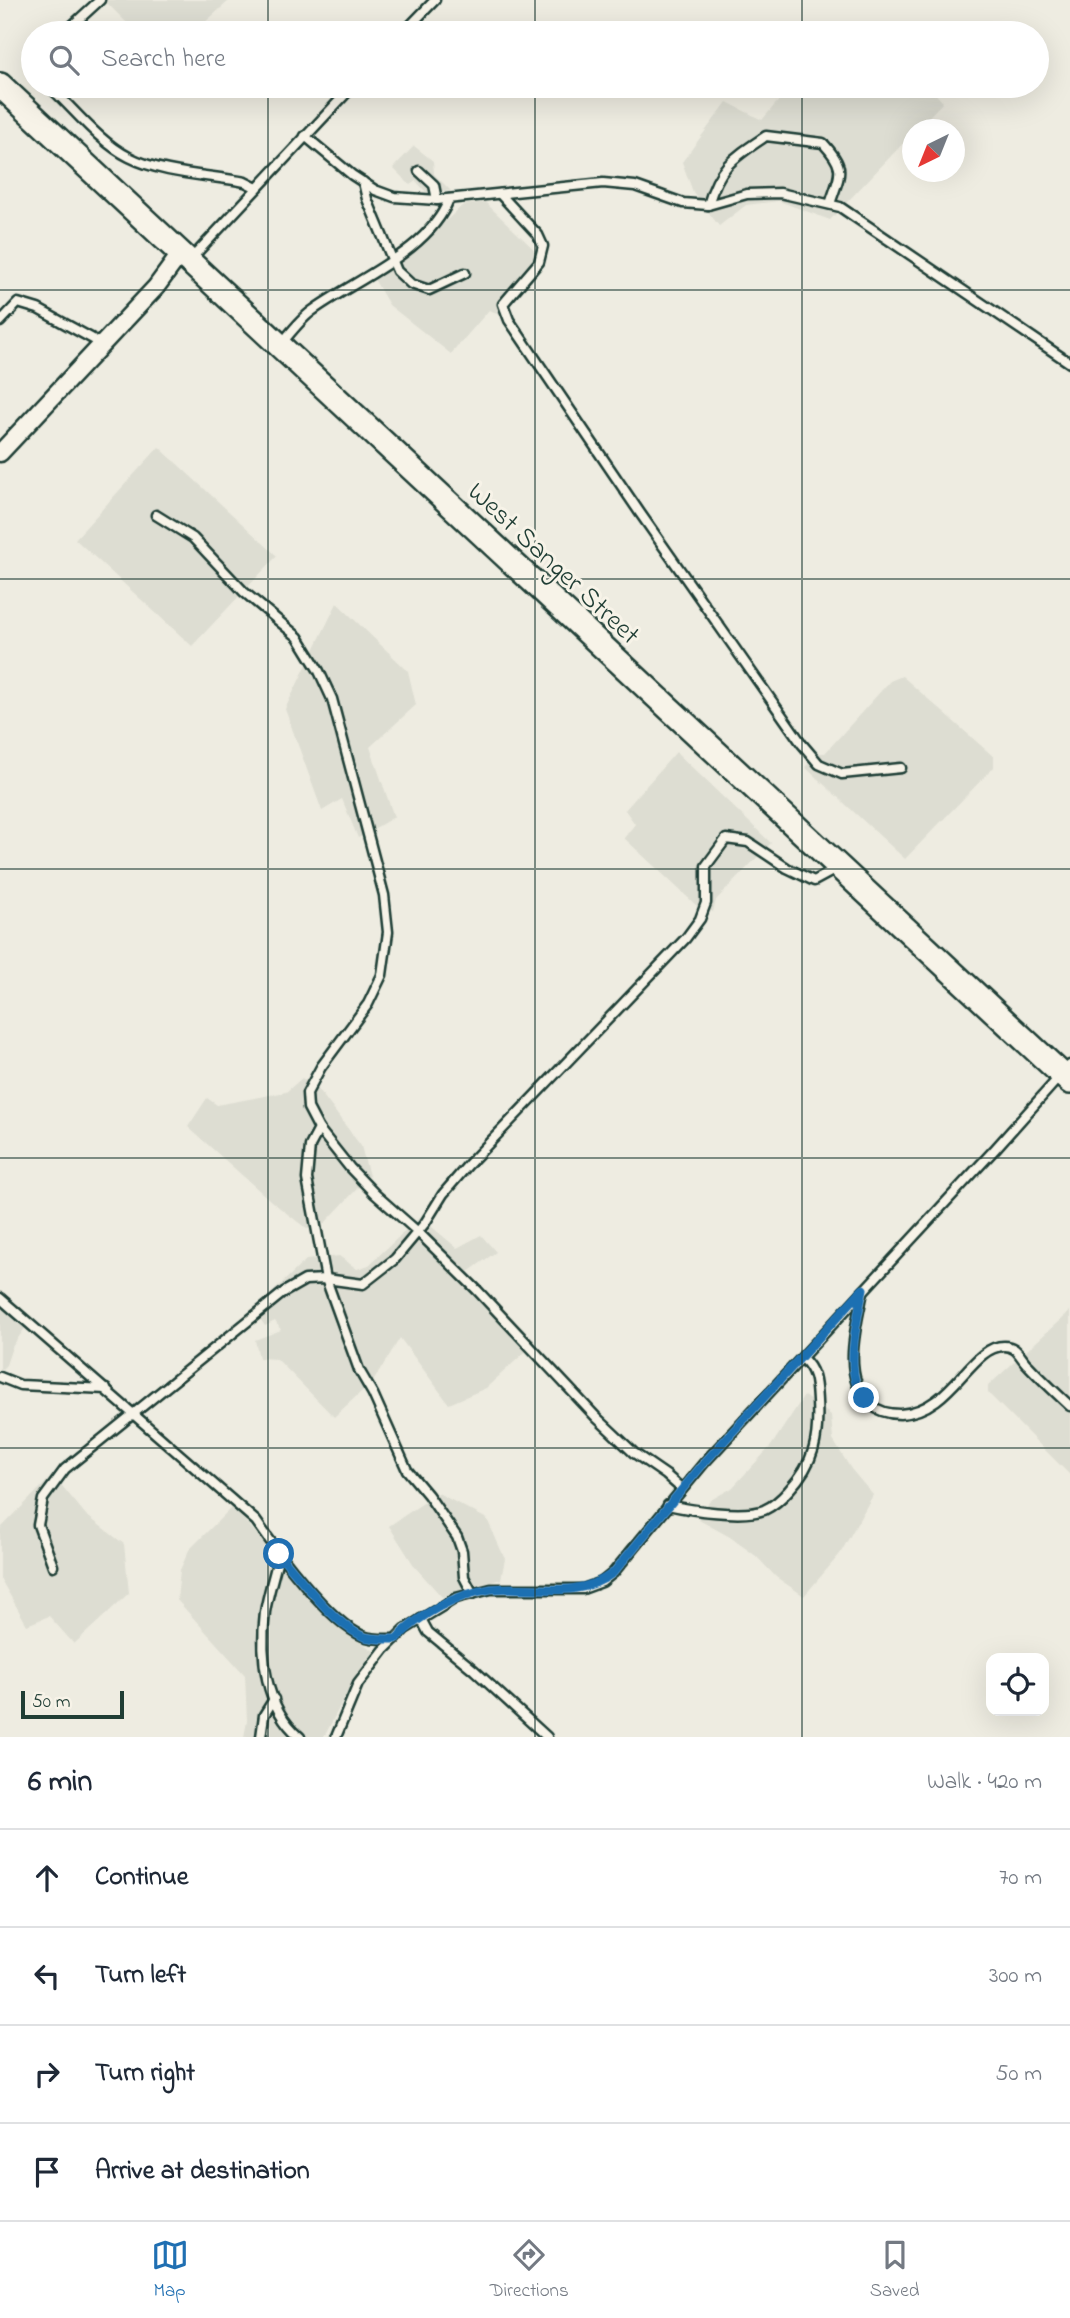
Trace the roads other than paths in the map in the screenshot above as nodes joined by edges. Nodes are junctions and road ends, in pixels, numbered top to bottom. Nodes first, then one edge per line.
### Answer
1 (100, 0) edge
2 (435, 0) edge
3 (77, 21) edge
4 (415, 21) edge
5 (0, 85) edge
6 (62, 98) edge
7 (341, 98) edge
8 (305, 136) junction
9 (419, 171) dead end
10 (363, 182) junction
11 (257, 188) junction
12 (500, 194) junction
13 (449, 199) junction
14 (437, 200) junction
15 (830, 204) junction
16 (708, 205) junction
17 (185, 256) junction
18 (393, 260) junction
19 (465, 273) dead end
20 (0, 322) edge
21 (102, 344) junction
22 (280, 345) junction
23 (1070, 363) edge
24 (0, 453) edge
25 (156, 515) dead end
26 (901, 768) dead end
27 (838, 868) junction
28 (1067, 1074) edge
29 (319, 1129) junction
30 (418, 1232) junction
31 (326, 1279) junction
32 (863, 1289) junction
33 (0, 1298) edge
34 (802, 1358) junction
35 (0, 1377) edge
36 (106, 1389) junction
37 (1070, 1406) edge
38 (134, 1413) junction
39 (682, 1489) junction
40 (668, 1505) junction
41 (279, 1554) junction
42 (53, 1566) dead end
43 (472, 1594) junction
44 (421, 1619) junction
45 (396, 1639) junction
46 (274, 1699) junction
47 (261, 1737) edge
48 (300, 1737) edge
49 (336, 1737) edge
50 (547, 1737) edge

1 - 3 lane
2 - 4 lane
5 - 17 main road, West Sanger Street
6 - 11 lane
7 - 8 lane
8 - 10 lane
8 - 11 lane
9 - 14 lane
10 - 14 lane
10 - 18 lane
11 - 17 lane
12 - 13 lane
12 - 16 lane
12 - 26 lane
13 - 14 lane
13 - 18 lane
15 - 16 lane
15 - 16 lane
15 - 23 lane
17 - 21 street
17 - 22 main road, West Sanger Street
18 - 19 lane
18 - 22 lane
20 - 21 lane
21 - 24 street
22 - 27 main road, West Sanger Street
25 - 29 lane
27 - 28 main road, West Sanger Street
27 - 30 lane
28 - 32 lane
29 - 30 lane
29 - 31 lane
30 - 31 lane
30 - 39 lane
31 - 38 lane
31 - 43 lane
32 - 34 lane
32 - 37 lane
33 - 36 lane
34 - 39 lane
34 - 40 lane
35 - 36 lane
36 - 38 lane
38 - 41 lane
38 - 42 lane
39 - 40 lane
40 - 43 lane
41 - 45 lane
41 - 46 lane
43 - 44 lane
44 - 45 lane
44 - 50 lane
45 - 49 lane
46 - 47 lane
46 - 48 lane

